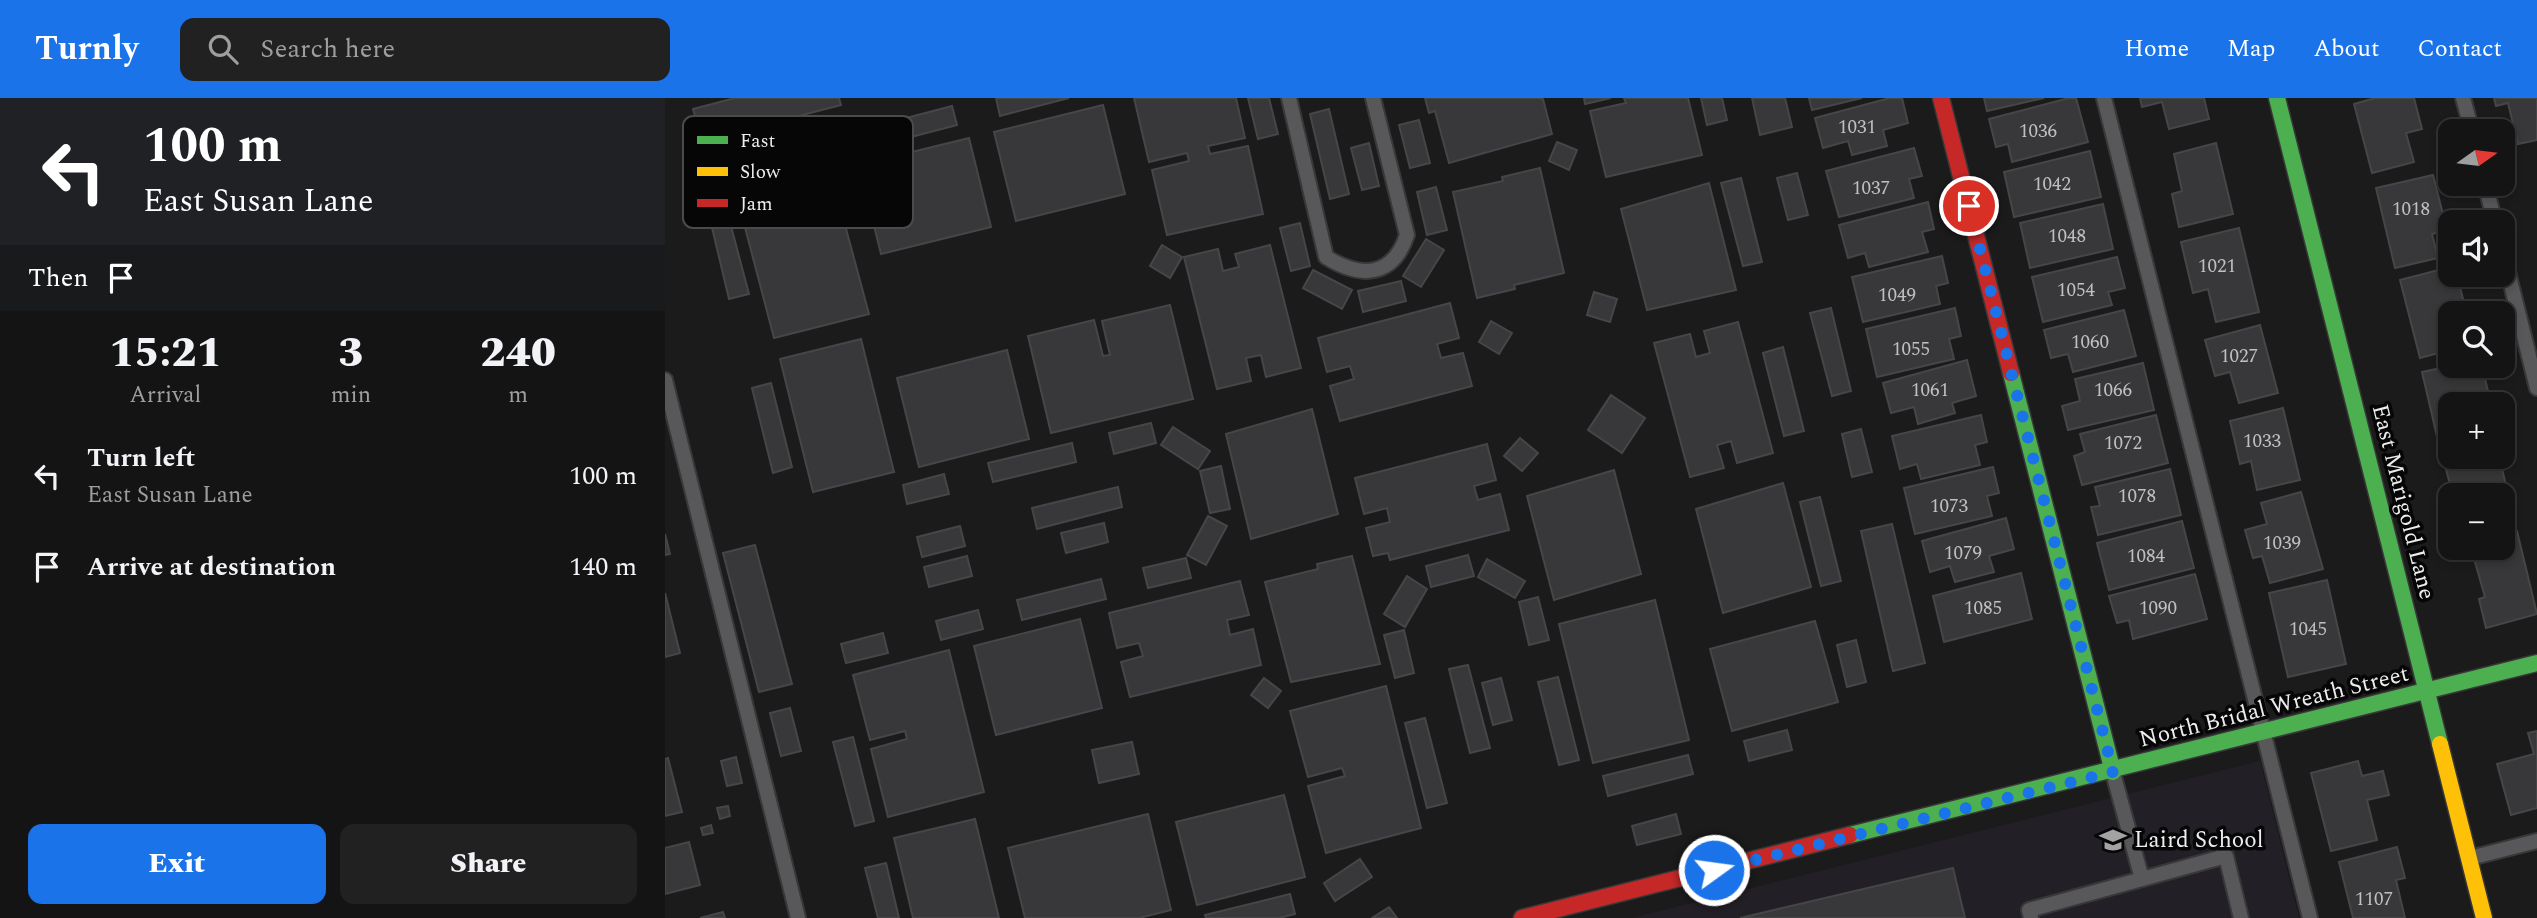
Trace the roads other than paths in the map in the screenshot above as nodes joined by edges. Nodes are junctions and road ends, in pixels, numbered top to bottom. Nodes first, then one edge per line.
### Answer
1 (1289, 98) edge
2 (1373, 98) edge
3 (1941, 98) edge
4 (2104, 98) edge
5 (2277, 98) edge
6 (2463, 98) edge
7 (2469, 119) edge
8 (2512, 287) edge
9 (665, 380) edge
10 (2537, 388) edge
11 (2537, 663) edge
12 (2427, 691) junction
13 (2264, 733) junction
14 (2113, 772) junction
15 (2537, 841) edge
16 (2469, 858) junction
17 (2142, 879) junction
18 (798, 918) edge
19 (1522, 918) edge
20 (2031, 918) edge
21 (2241, 918) edge
22 (2310, 918) edge
23 (2484, 918) edge

1 - 2 lane
3 - 14 street
4 - 13 lane
5 - 12 street, East Marigold Lane
6 - 7 lane
8 - 10 lane
9 - 18 lane
11 - 12 street, North Bridal Wreath Street
12 - 13 street, North Bridal Wreath Street
12 - 16 street, East Marigold Lane
13 - 14 street, North Bridal Wreath Street
13 - 22 lane
14 - 17 lane
14 - 19 street, North Bridal Wreath Street
15 - 16 lane
16 - 23 street, East Marigold Lane
17 - 20 lane
17 - 21 lane

